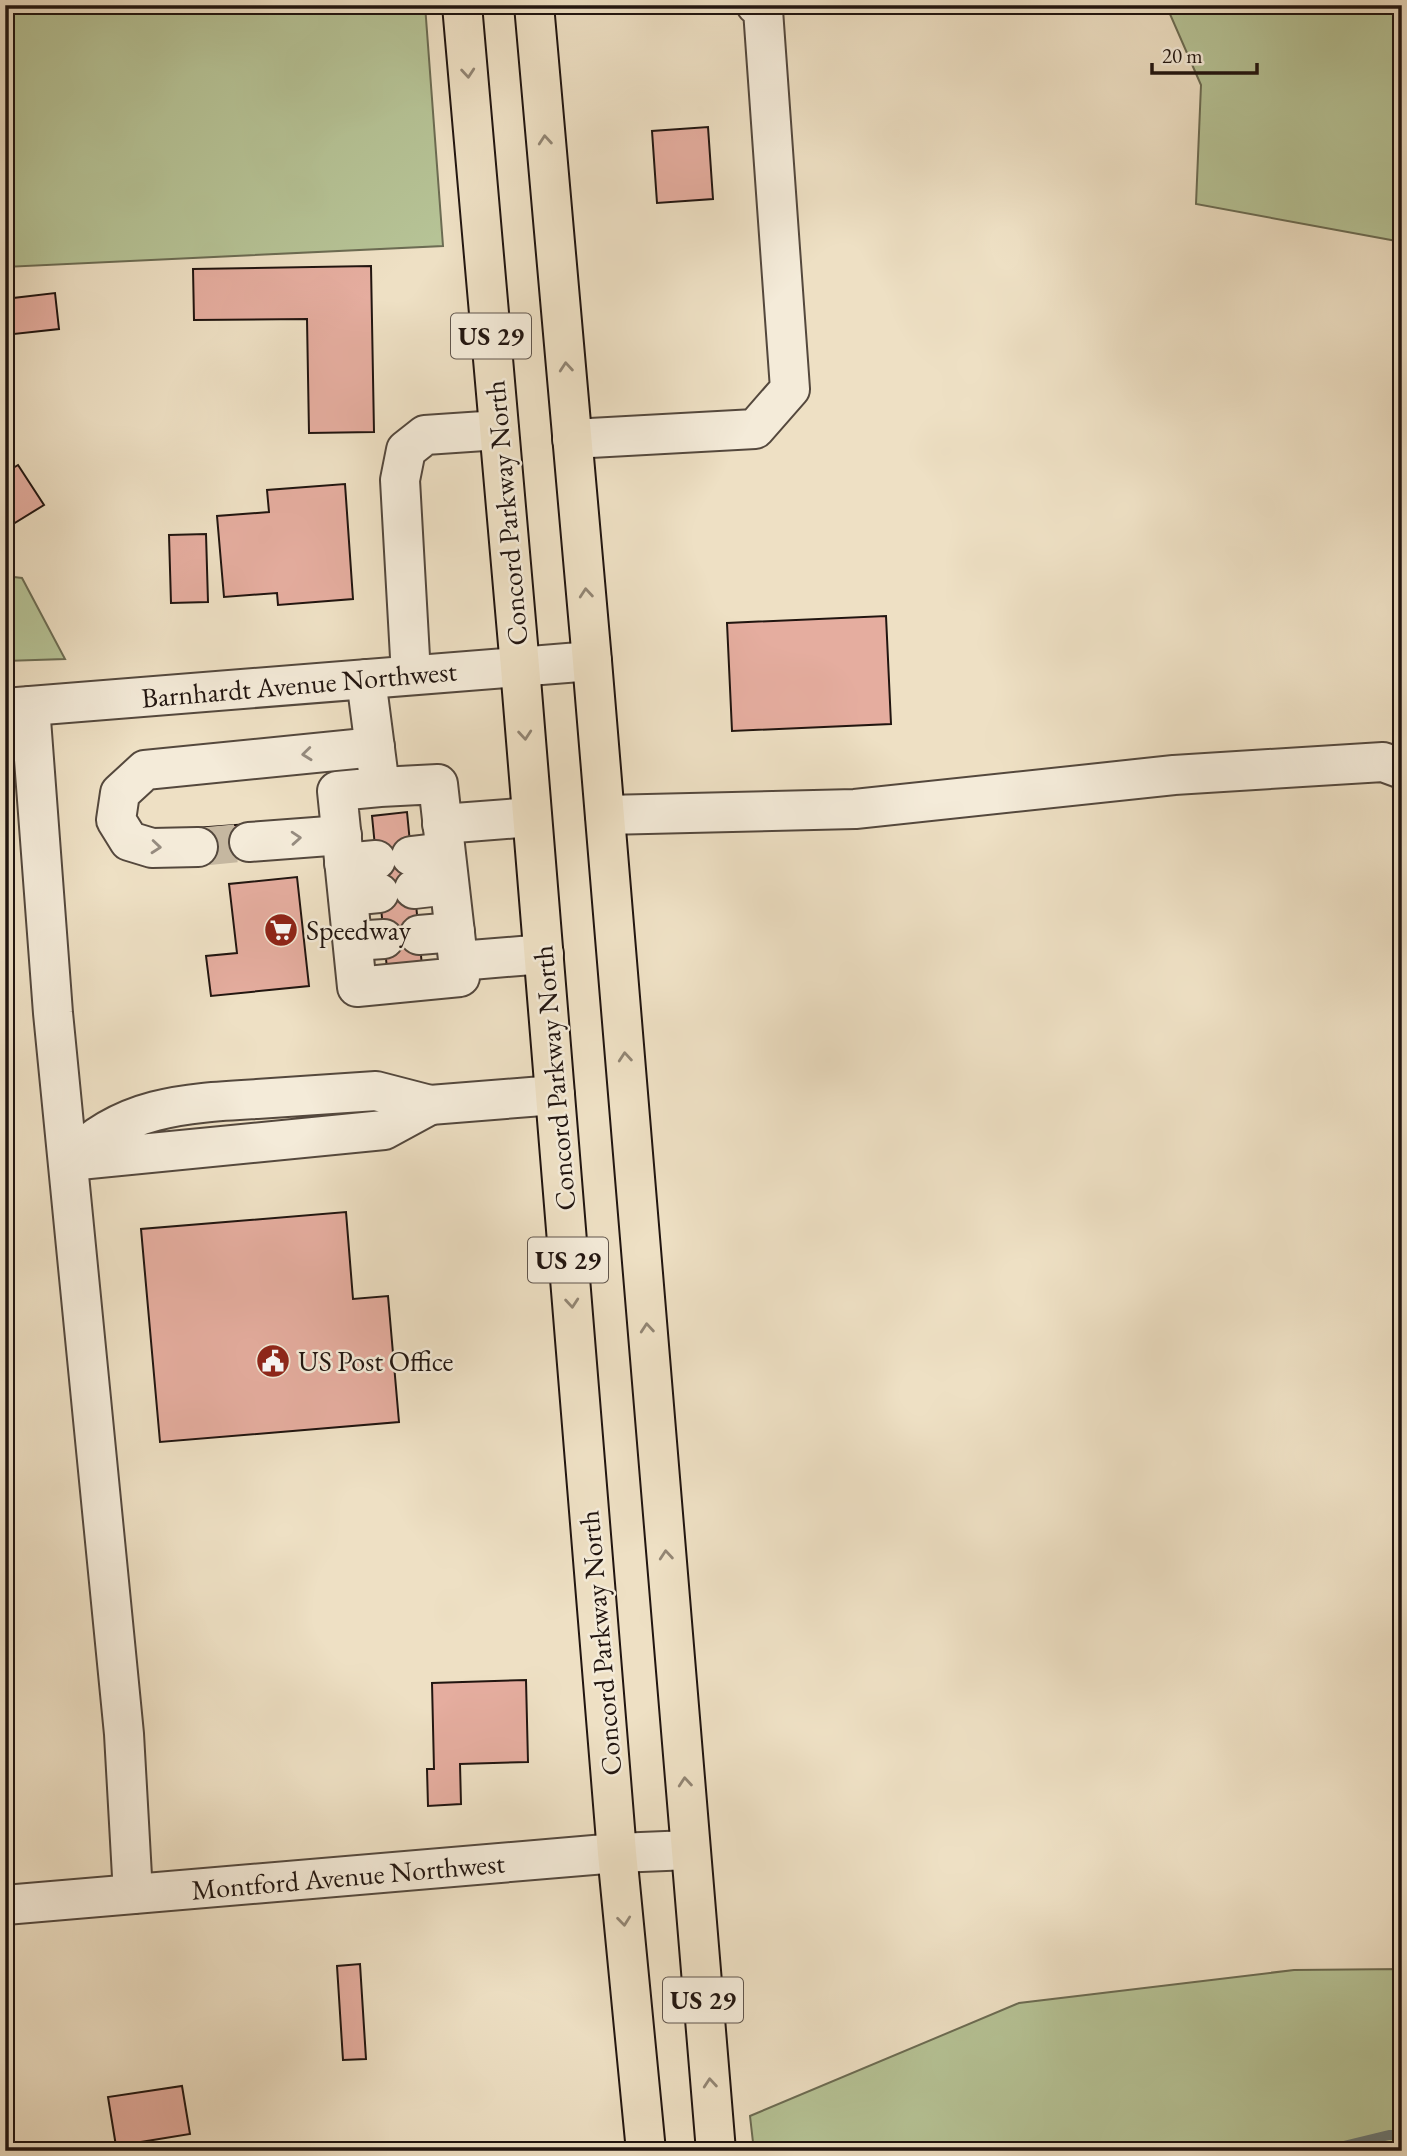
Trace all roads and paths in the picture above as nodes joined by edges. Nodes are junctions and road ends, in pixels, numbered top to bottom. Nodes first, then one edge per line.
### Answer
1 (462, 5) edge
2 (534, 5) edge
3 (756, 5) edge
4 (499, 430) junction
5 (572, 439) junction
6 (592, 661) junction
7 (520, 667) junction
8 (411, 675) junction
9 (366, 679) junction
10 (18, 707) edge
11 (375, 747) junction
12 (1402, 769) edge
13 (380, 787) junction
14 (605, 815) junction
15 (532, 817) junction
16 (249, 842) tunnel mouth
17 (198, 847) tunnel mouth
18 (395, 865) junction
19 (414, 942) junction
20 (544, 954) junction
21 (555, 1095) junction
22 (69, 1161) junction
23 (690, 1850) junction
24 (617, 1853) junction
25 (133, 1894) junction
26 (5, 1905) edge
27 (646, 2151) edge
28 (716, 2151) edge

1 -> 4 highway, Concord Parkway North / US 29
5 -> 2 highway, US 29
3 - 5 street
4 - 7 highway, Concord Parkway North / US 29
4 - 8 street
6 -> 5 highway, US 29
6 - 7 street, Barnhardt Avenue Northwest
6 - 14 highway, US 29
7 - 8 street, Barnhardt Avenue Northwest
7 -> 15 highway, Concord Parkway North / US 29
8 - 9 street, Barnhardt Avenue Northwest
9 - 10 street, Barnhardt Avenue Northwest
9 - 11 street
10 - 22 street
11 - 13 street
11 -> 17 street
12 - 14 street
13 - 18 street
13 - 18 street
23 -> 14 highway, US 29
15 - 18 street
15 - 20 highway, Concord Parkway North / US 29
16 -> 18 street
18 - 19 street
18 - 19 street
19 - 20 street
20 - 21 highway, Concord Parkway North / US 29
21 - 22 street
21 -> 24 highway, Concord Parkway North / US 29
22 - 25 street
23 - 24 street, Montford Avenue Northwest
28 -> 23 highway, US 29
24 - 25 street, Montford Avenue Northwest
24 -> 27 highway, Concord Parkway North / US 29
25 - 26 street, Montford Avenue Northwest

